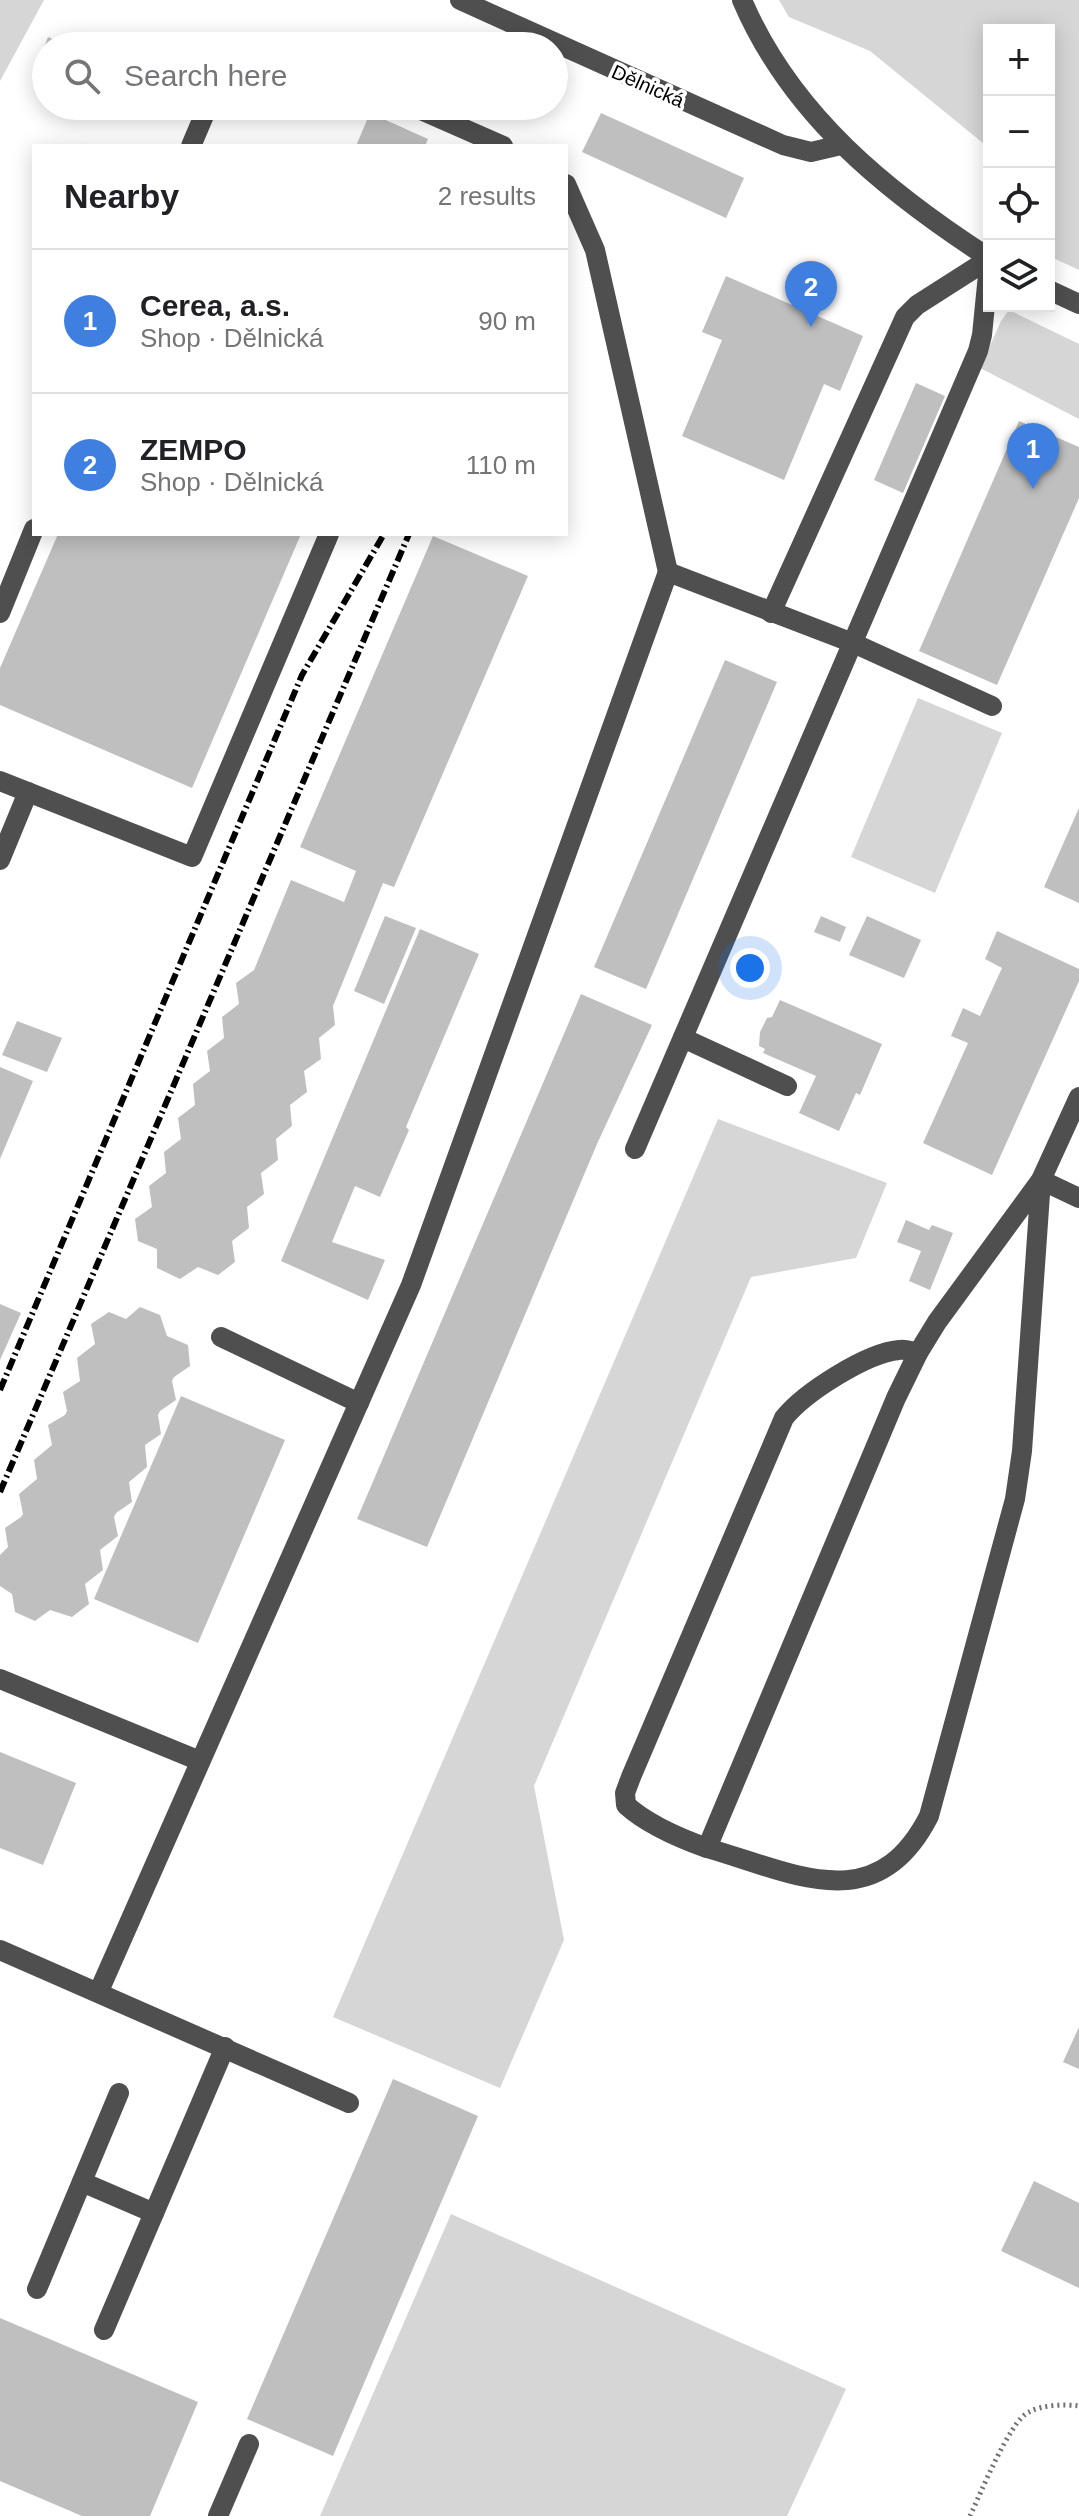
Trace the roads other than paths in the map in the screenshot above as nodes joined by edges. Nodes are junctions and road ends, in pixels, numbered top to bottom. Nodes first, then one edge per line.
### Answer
1 (460, 0) edge
2 (742, 0) edge
3 (531, 32) edge
4 (568, 48) edge
5 (202, 120) edge
6 (443, 120) edge
7 (192, 144) edge
8 (497, 144) edge
9 (841, 145) junction
10 (568, 189) edge
11 (983, 257) edge
12 (983, 265) edge
13 (1055, 293) edge
14 (1079, 304) edge
15 (984, 312) edge
16 (32, 534) edge
17 (328, 536) edge
18 (668, 572) junction
19 (0, 613) edge
20 (771, 613) junction
21 (853, 643) junction
22 (992, 706) dead end
23 (0, 781) edge
24 (28, 792) junction
25 (0, 860) edge
26 (683, 1038) junction
27 (787, 1086) dead end
28 (1079, 1097) edge
29 (635, 1149) dead end
30 (1041, 1180) junction
31 (1079, 1198) edge
32 (221, 1337) dead end
33 (918, 1353) junction
34 (359, 1403) junction
35 (0, 1679) edge
36 (200, 1761) junction
37 (707, 1848) junction
38 (0, 1950) edge
39 (99, 1991) junction
40 (225, 2047) junction
41 (119, 2093) dead end
42 (349, 2103) dead end
43 (82, 2182) junction
44 (154, 2213) junction
45 (37, 2289) dead end
46 (104, 2330) dead end
47 (249, 2444) dead end
48 (218, 2516) edge

1 - 3 street, Dělnická
2 - 9 street
4 - 9 street, Dělnická
5 - 7 street
6 - 8 street
9 - 11 street
10 - 18 street
12 - 20 street
13 - 14 street
15 - 21 street
16 - 19 street
17 - 24 street
18 - 20 street
18 - 34 street
20 - 21 street
21 - 22 street
21 - 26 street
23 - 24 street
24 - 25 street
26 - 27 street
26 - 29 street
28 - 30 street
30 - 31 street
30 - 33 street
30 - 37 street
32 - 34 street
33 - 37 street
33 - 37 street
34 - 36 street
35 - 36 street
36 - 39 street
38 - 39 street
39 - 40 street
40 - 42 street
40 - 44 street
41 - 43 street
43 - 44 street
43 - 45 street
44 - 46 street
47 - 48 street

